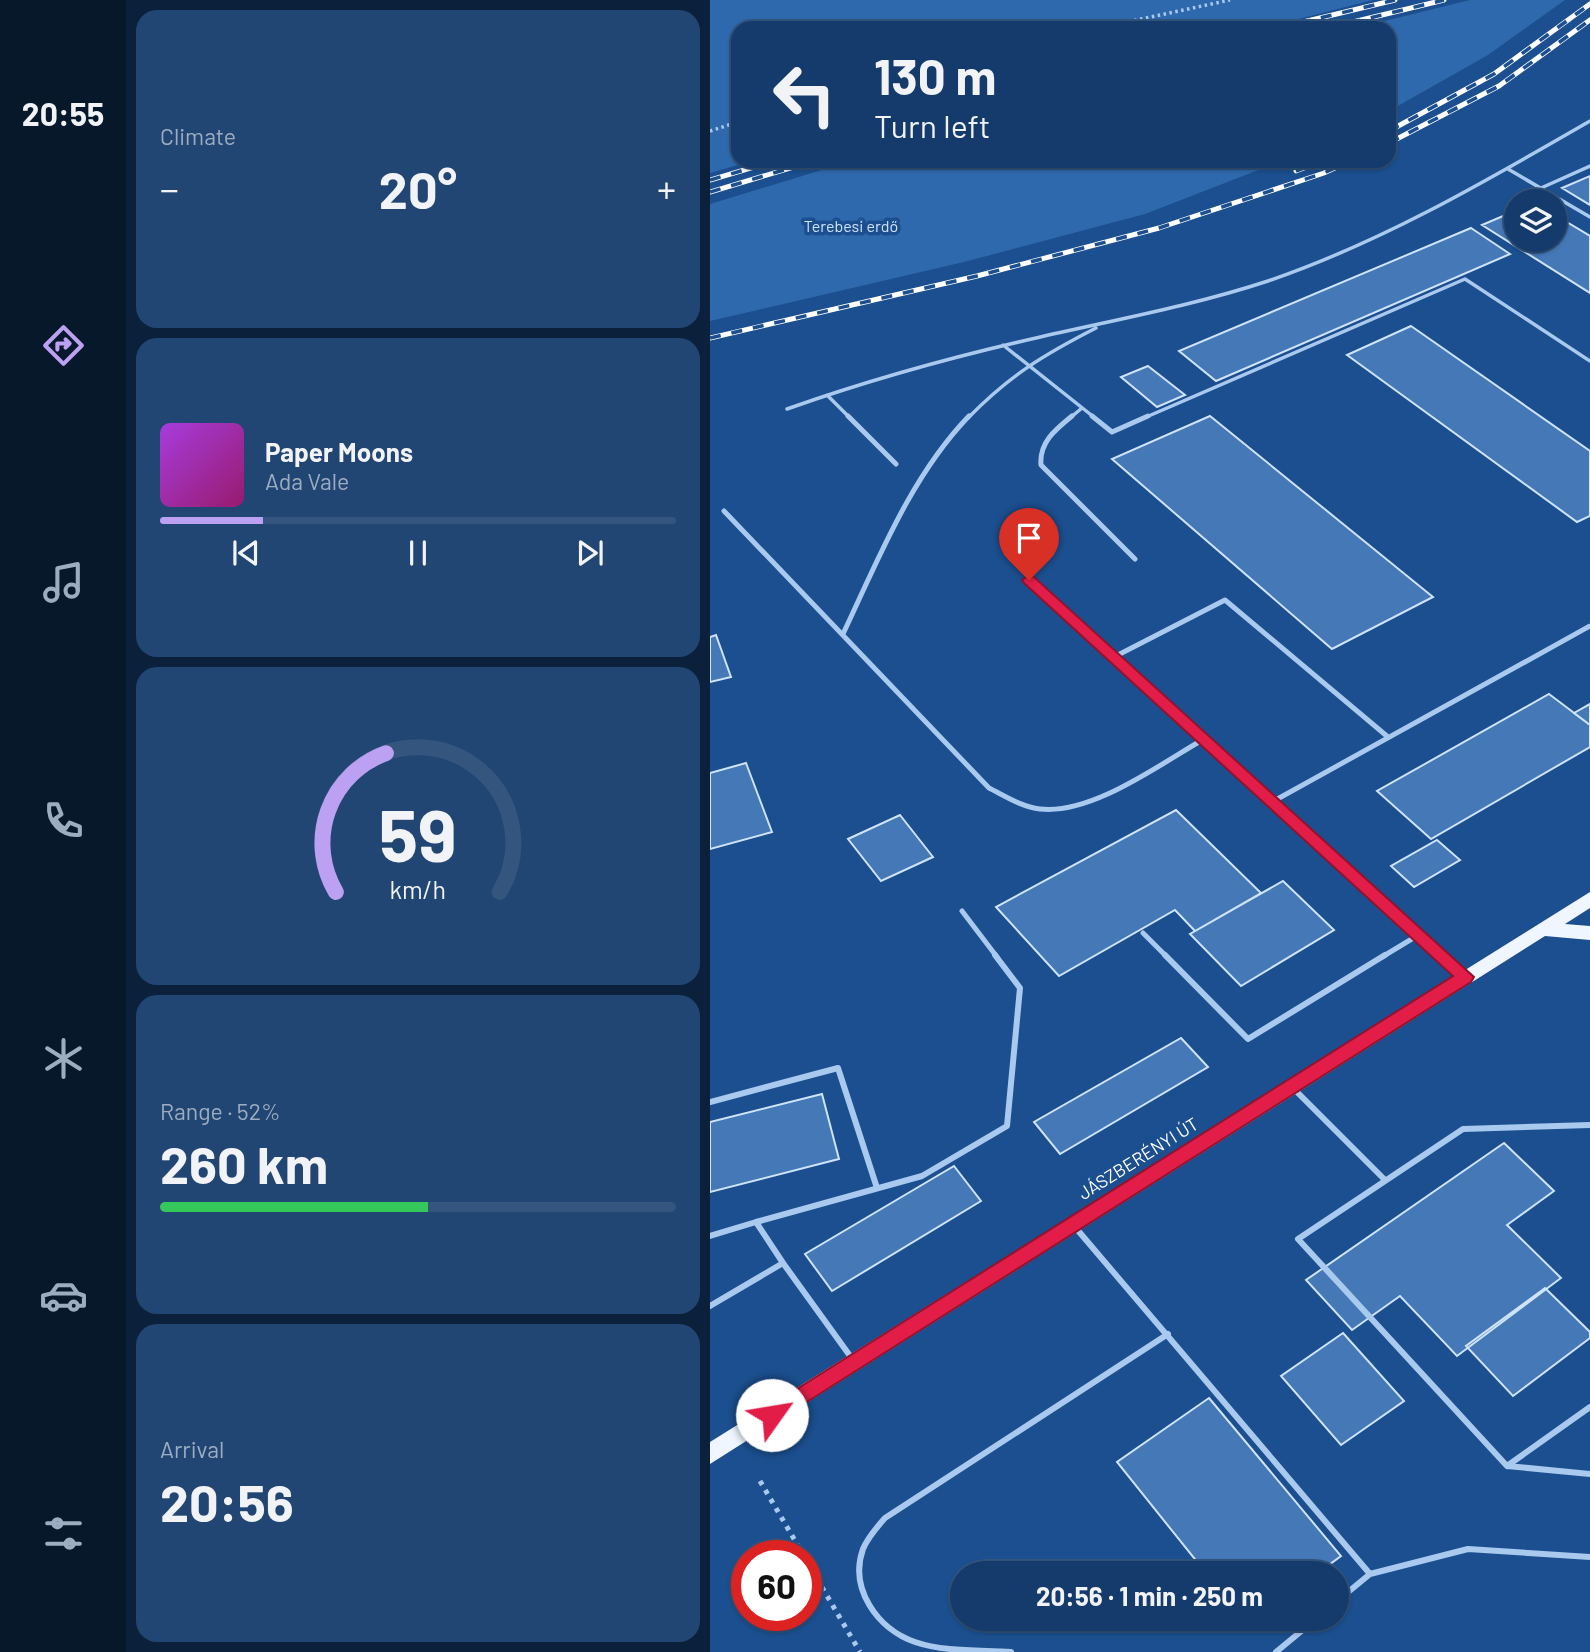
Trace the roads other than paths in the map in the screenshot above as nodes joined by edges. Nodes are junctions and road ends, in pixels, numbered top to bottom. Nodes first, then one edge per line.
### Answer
1 (1590, 121) edge
2 (1590, 166) edge
3 (1508, 169) junction
4 (1541, 188) junction
5 (1590, 217) edge
6 (1105, 324) junction
7 (1003, 345) junction
8 (1590, 361) edge
9 (1027, 364) junction
10 (827, 395) junction
11 (1082, 408) junction
12 (787, 410) dead end
13 (896, 464) dead end
14 (724, 511) dead end
15 (1135, 559) dead end
16 (1029, 580) dead end
17 (1590, 626) edge
18 (842, 635) junction
19 (1114, 657) junction
20 (1388, 737) junction
21 (1204, 739) junction
22 (1272, 802) junction
23 (1590, 899) edge
24 (962, 911) dead end
25 (1542, 929) junction
26 (1143, 933) dead end
27 (1590, 933) edge
28 (1419, 934) junction
29 (1465, 977) junction
30 (1292, 1087) junction
31 (710, 1102) edge
32 (1590, 1125) edge
33 (1385, 1180) junction
34 (877, 1188) junction
35 (756, 1222) junction
36 (1073, 1225) junction
37 (710, 1236) edge
38 (783, 1263) junction
39 (710, 1306) edge
40 (1168, 1334) junction
41 (855, 1363) junction
42 (1590, 1407) edge
43 (710, 1454) edge
44 (1507, 1466) junction
45 (1590, 1474) edge
46 (1590, 1557) edge
47 (1370, 1574) junction
48 (1349, 1591) edge
49 (1301, 1631) edge
50 (1011, 1652) edge
51 (1276, 1652) edge

1 - 3 lane
2 - 4 lane
3 - 4 lane
3 - 6 lane
4 - 5 lane
6 - 7 lane
6 - 9 lane
7 - 9 lane
7 - 10 lane
8 - 11 lane
9 - 11 lane
9 - 18 lane
10 - 12 lane
10 - 13 lane
11 - 15 lane
14 - 18 lane
16 - 19 lane
17 - 20 lane
18 - 21 lane
19 - 20 lane
19 - 21 lane
20 - 22 lane
21 - 22 lane
22 - 28 lane
23 - 25 main road, JÁSZBERÉNYI ÚT
24 - 34 lane
25 - 27 main road
25 - 29 main road, JÁSZBERÉNYI ÚT
26 - 28 lane
28 - 29 lane
29 - 30 main road, JÁSZBERÉNYI ÚT
30 - 33 lane
30 - 36 main road, JÁSZBERÉNYI ÚT
31 - 34 lane
32 - 33 lane
33 - 44 lane
34 - 35 lane
35 - 37 lane
35 - 38 lane
36 - 40 lane
36 - 41 main road, JÁSZBERÉNYI ÚT
38 - 39 lane
38 - 41 lane
40 - 47 lane
40 - 50 lane
41 - 43 main road, JÁSZBERÉNYI ÚT
42 - 44 lane
44 - 45 lane
46 - 47 lane
47 - 48 lane
49 - 51 lane

